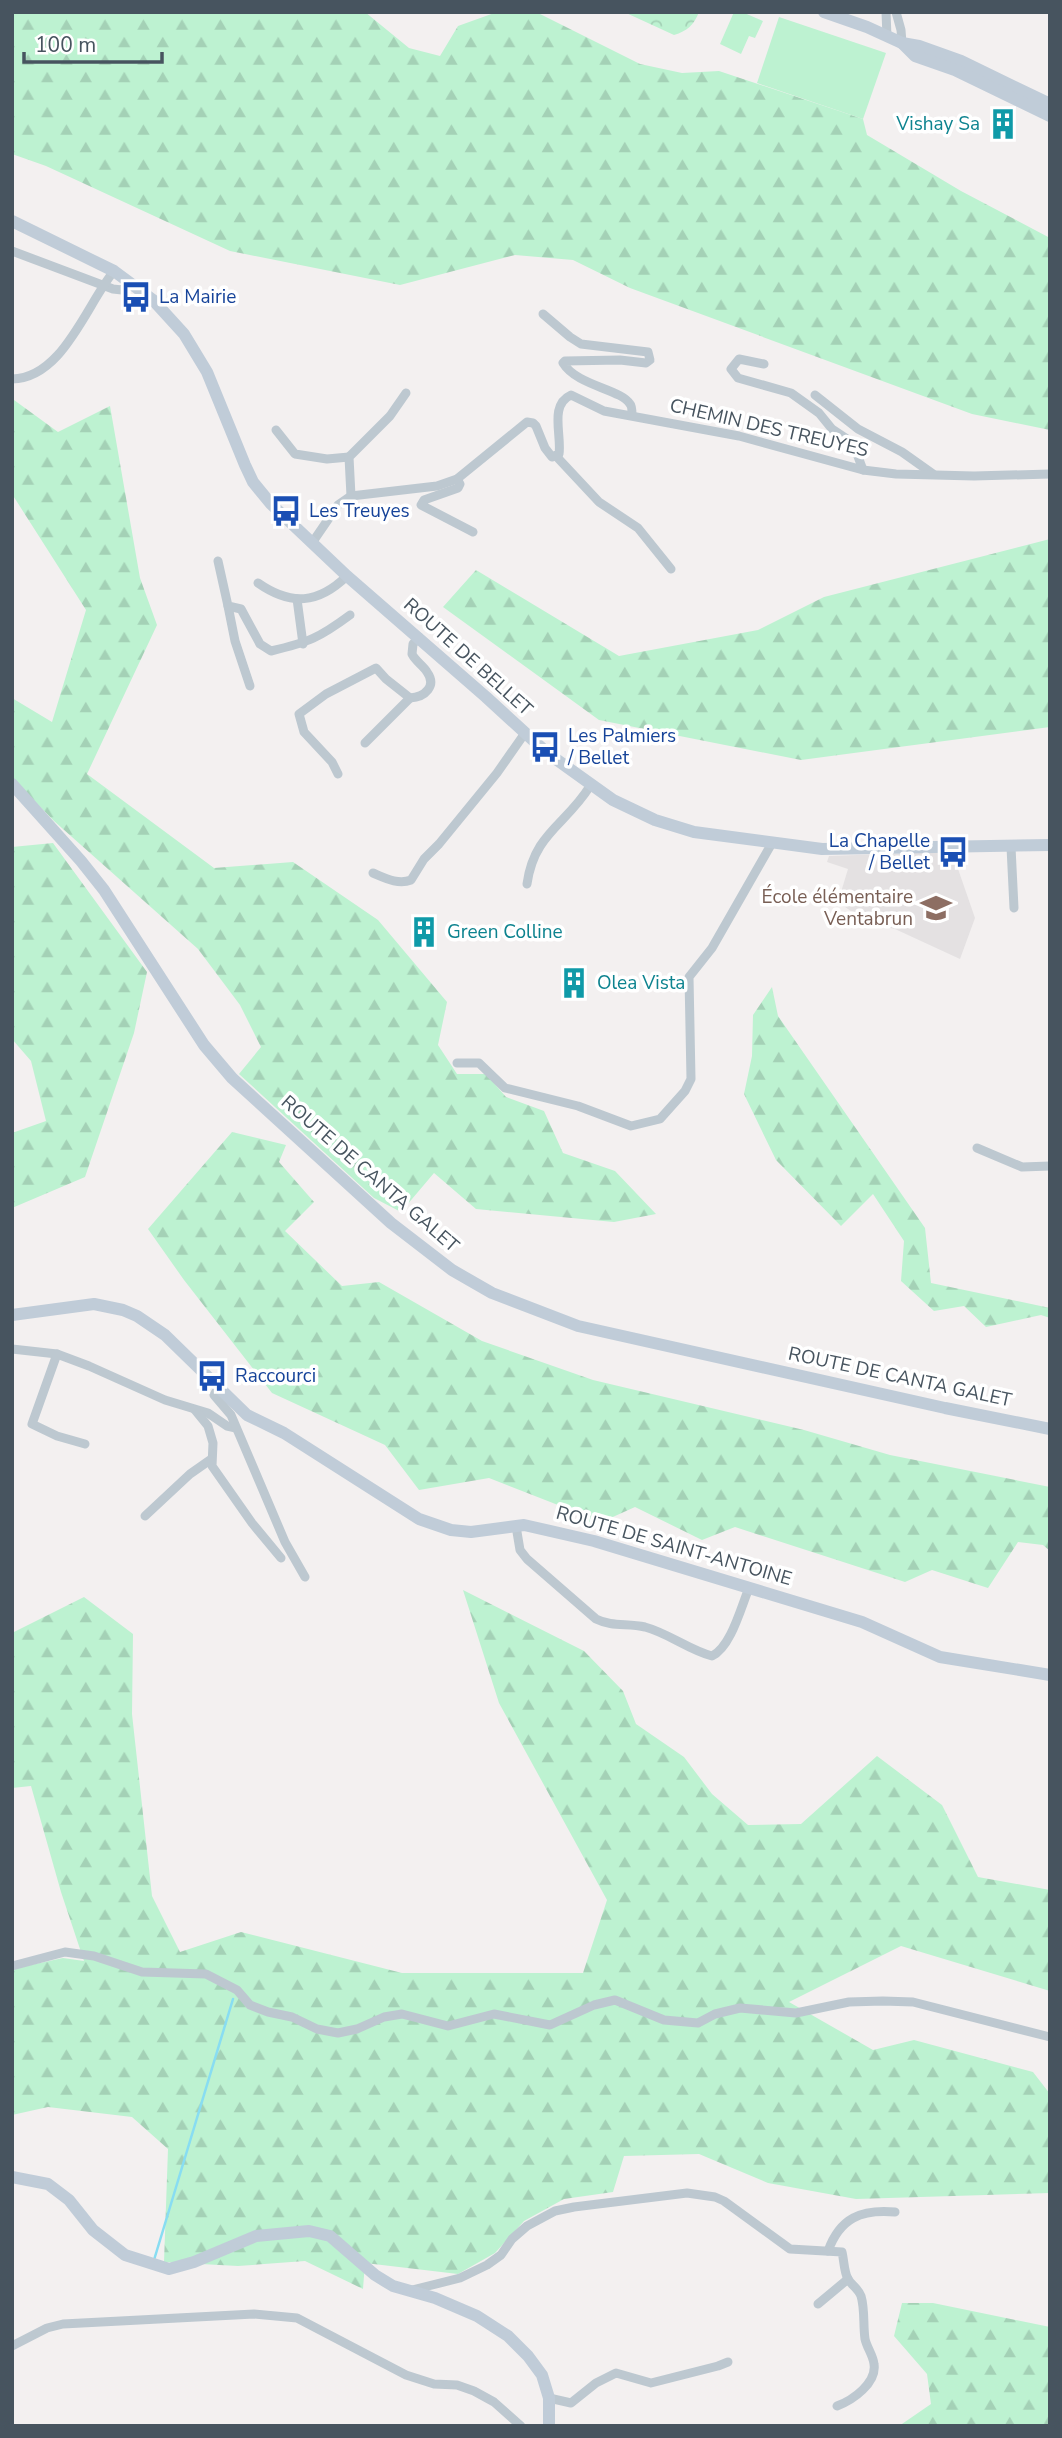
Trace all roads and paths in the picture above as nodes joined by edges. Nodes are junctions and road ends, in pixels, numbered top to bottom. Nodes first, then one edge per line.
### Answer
1 (824, 12) edge
2 (887, 12) edge
3 (895, 12) edge
4 (887, 37) junction
5 (902, 43) junction
6 (1050, 104) edge
7 (1050, 116) edge
8 (12, 221) edge
9 (12, 251) edge
10 (114, 271) junction
11 (130, 283) junction
12 (102, 286) junction
13 (543, 314) dead end
14 (764, 364) dead end
15 (12, 379) edge
16 (406, 393) dead end
17 (815, 395) dead end
18 (632, 415) junction
19 (276, 430) dead end
20 (556, 456) junction
21 (349, 457) junction
22 (863, 470) junction
23 (1050, 474) edge
24 (934, 475) junction
25 (457, 479) junction
26 (351, 496) junction
27 (473, 532) dead end
28 (312, 543) junction
29 (218, 561) dead end
30 (671, 569) dead end
31 (347, 576) junction
32 (258, 583) dead end
33 (297, 600) junction
34 (228, 606) junction
35 (350, 615) dead end
36 (419, 637) junction
37 (303, 644) junction
38 (250, 686) dead end
39 (410, 698) junction
40 (526, 733) junction
41 (365, 743) dead end
42 (338, 774) dead end
43 (12, 785) edge
44 (590, 786) junction
45 (772, 843) junction
46 (1050, 845) edge
47 (1011, 846) junction
48 (373, 873) dead end
49 (527, 884) dead end
50 (1014, 908) dead end
51 (457, 1063) dead end
52 (977, 1148) dead end
53 (1050, 1166) edge
54 (12, 1315) edge
55 (12, 1349) edge
56 (57, 1354) junction
57 (218, 1388) junction
58 (191, 1407) junction
59 (236, 1428) junction
60 (1050, 1429) edge
61 (85, 1444) dead end
62 (210, 1460) junction
63 (145, 1516) dead end
64 (516, 1526) junction
65 (281, 1558) dead end
66 (305, 1577) dead end
67 (749, 1588) junction
68 (1050, 1675) edge
69 (12, 1966) edge
70 (1050, 2038) edge
71 (12, 2177) edge
72 (895, 2212) dead end
73 (828, 2251) junction
74 (848, 2279) junction
75 (410, 2290) junction
76 (818, 2304) dead end
77 (12, 2346) edge
78 (728, 2362) dead end
79 (550, 2398) junction
80 (838, 2406) dead end
81 (521, 2426) edge
82 (549, 2426) edge

1 - 4 street
2 - 4 street
3 - 5 street
4 - 5 street
5 - 6 street
5 - 7 street
8 - 10 street, ROUTE DE BELLET
9 - 12 street
10 - 11 street, ROUTE DE BELLET
10 - 12 street
11 - 12 street
11 - 28 street, ROUTE DE BELLET
12 - 15 street
13 - 18 street
14 - 22 street
16 - 21 street
17 - 24 street
18 - 20 street, CHEMIN DES TREUYES
18 - 22 street, CHEMIN DES TREUYES
19 - 21 street
20 - 25 street
20 - 30 street
21 - 26 street
22 - 24 street, CHEMIN DES TREUYES
23 - 24 street, CHEMIN DES TREUYES
25 - 26 street
25 - 27 street
26 - 28 street
28 - 31 street, ROUTE DE BELLET
29 - 34 street
31 - 33 street
31 - 36 street, ROUTE DE BELLET
32 - 33 street
33 - 37 street
34 - 37 street
34 - 38 street
35 - 37 street
36 - 39 street
36 - 40 street, ROUTE DE BELLET
39 - 41 street
39 - 42 street
40 - 44 street, ROUTE DE BELLET
40 - 48 street
43 - 60 street, ROUTE DE CANTA GALET
44 - 45 street, ROUTE DE BELLET
44 - 49 street
45 - 47 street, ROUTE DE BELLET
45 - 51 street
46 - 47 street, ROUTE DE BELLET
47 - 50 street
52 - 53 street
54 - 57 street, ROUTE DE SAINT-ANTOINE
55 - 56 street
56 - 58 street
56 - 61 street
57 - 59 street
57 - 64 street, ROUTE DE SAINT-ANTOINE
58 - 59 street
58 - 62 street
59 - 66 street
62 - 63 street
62 - 65 street
64 - 67 street, ROUTE DE SAINT-ANTOINE
64 - 67 street
67 - 68 street, ROUTE DE SAINT-ANTOINE
69 - 70 street
71 - 75 street
72 - 73 street
73 - 74 street
73 - 75 street
74 - 76 street
74 - 80 street
75 - 79 street
77 - 81 street
78 - 79 street
79 - 82 street

